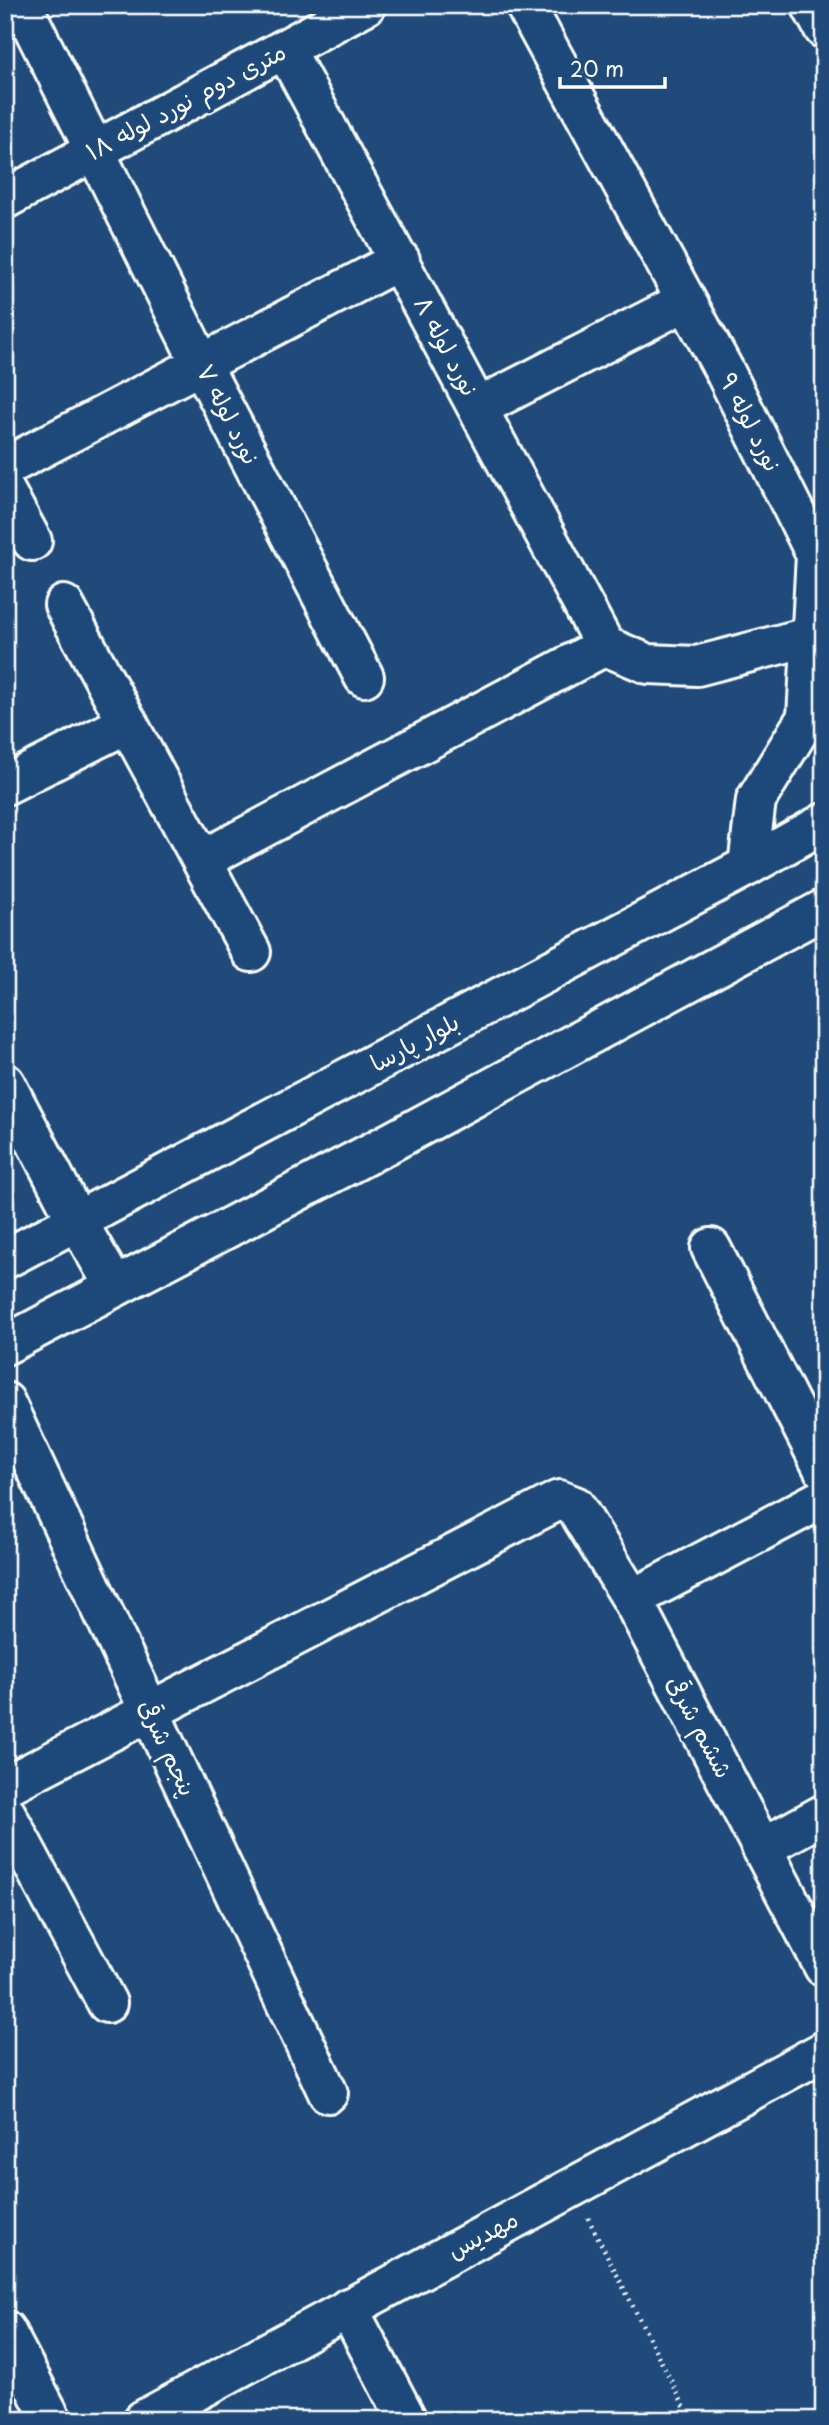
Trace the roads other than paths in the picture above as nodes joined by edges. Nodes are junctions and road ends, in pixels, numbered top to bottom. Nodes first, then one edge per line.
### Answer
1 (22, 5) edge
2 (366, 5) edge
3 (526, 5) edge
4 (811, 5) edge
5 (824, 29) edge
6 (285, 49) junction
7 (95, 151) junction
8 (5, 199) edge
9 (400, 260) junction
10 (685, 300) junction
11 (201, 364) junction
12 (479, 407) junction
13 (5, 467) edge
14 (5, 491) edge
15 (32, 541) dead end
16 (64, 605) dead end
17 (812, 636) junction
18 (605, 646) junction
19 (364, 677) dead end
20 (128, 723) junction
21 (5, 785) edge
22 (824, 823) edge
23 (202, 860) junction
24 (748, 866) junction
25 (824, 909) edge
26 (251, 952) dead end
27 (5, 1083) edge
28 (77, 1221) junction
29 (711, 1248) dead end
30 (5, 1259) edge
31 (115, 1287) junction
32 (5, 1345) edge
33 (5, 1402) edge
34 (824, 1470) edge
35 (824, 1498) edge
36 (632, 1599) junction
37 (149, 1710) junction
38 (5, 1786) edge
39 (5, 1812) edge
40 (824, 1814) edge
41 (762, 1848) junction
42 (824, 1967) edge
43 (107, 2003) dead end
44 (824, 2051) edge
45 (328, 2093) dead end
46 (348, 2308) junction
47 (5, 2330) edge
48 (145, 2419) edge
49 (52, 2420) edge
50 (407, 2420) edge

1 - 7 street, ۷ نورد لوله
2 - 6 street, ۱۸ متری دوم نورد لوله
3 - 10 street, ۹ نورد لوله
4 - 5 street
6 - 7 street, ۱۸ متری دوم نورد لوله
6 - 9 street, ۸ نورد لوله
7 - 8 street, ۱۸ متری دوم نورد لوله
7 - 11 street, ۷ نورد لوله
9 - 11 street
9 - 12 street, ۸ نورد لوله
10 - 12 street
10 - 17 street, ۹ نورد لوله
11 - 13 street
11 - 19 street, ۷ نورد لوله
12 - 18 street, ۸ نورد لوله
14 - 15 street
16 - 20 street
17 - 18 street
17 - 24 street, ۹ نورد لوله
18 - 23 street
20 - 21 street
20 - 23 street
22 - 24 street, بلوار پارسا
23 - 26 street
24 - 28 street, بلوار پارسا
25 - 31 street
27 - 28 street
28 - 30 street, بلوار پارسا
28 - 31 street
29 - 34 street
31 - 32 street
33 - 37 street, پنجم شرقی
35 - 36 street
36 - 37 street, ششم شرقی
36 - 41 street, ششم شرقی
37 - 38 street
37 - 45 street, پنجم شرقی
39 - 43 street
40 - 41 street
41 - 42 street, ششم شرقی
44 - 46 street, مهدیس
46 - 48 street, مهدیس
46 - 50 street
47 - 49 street

